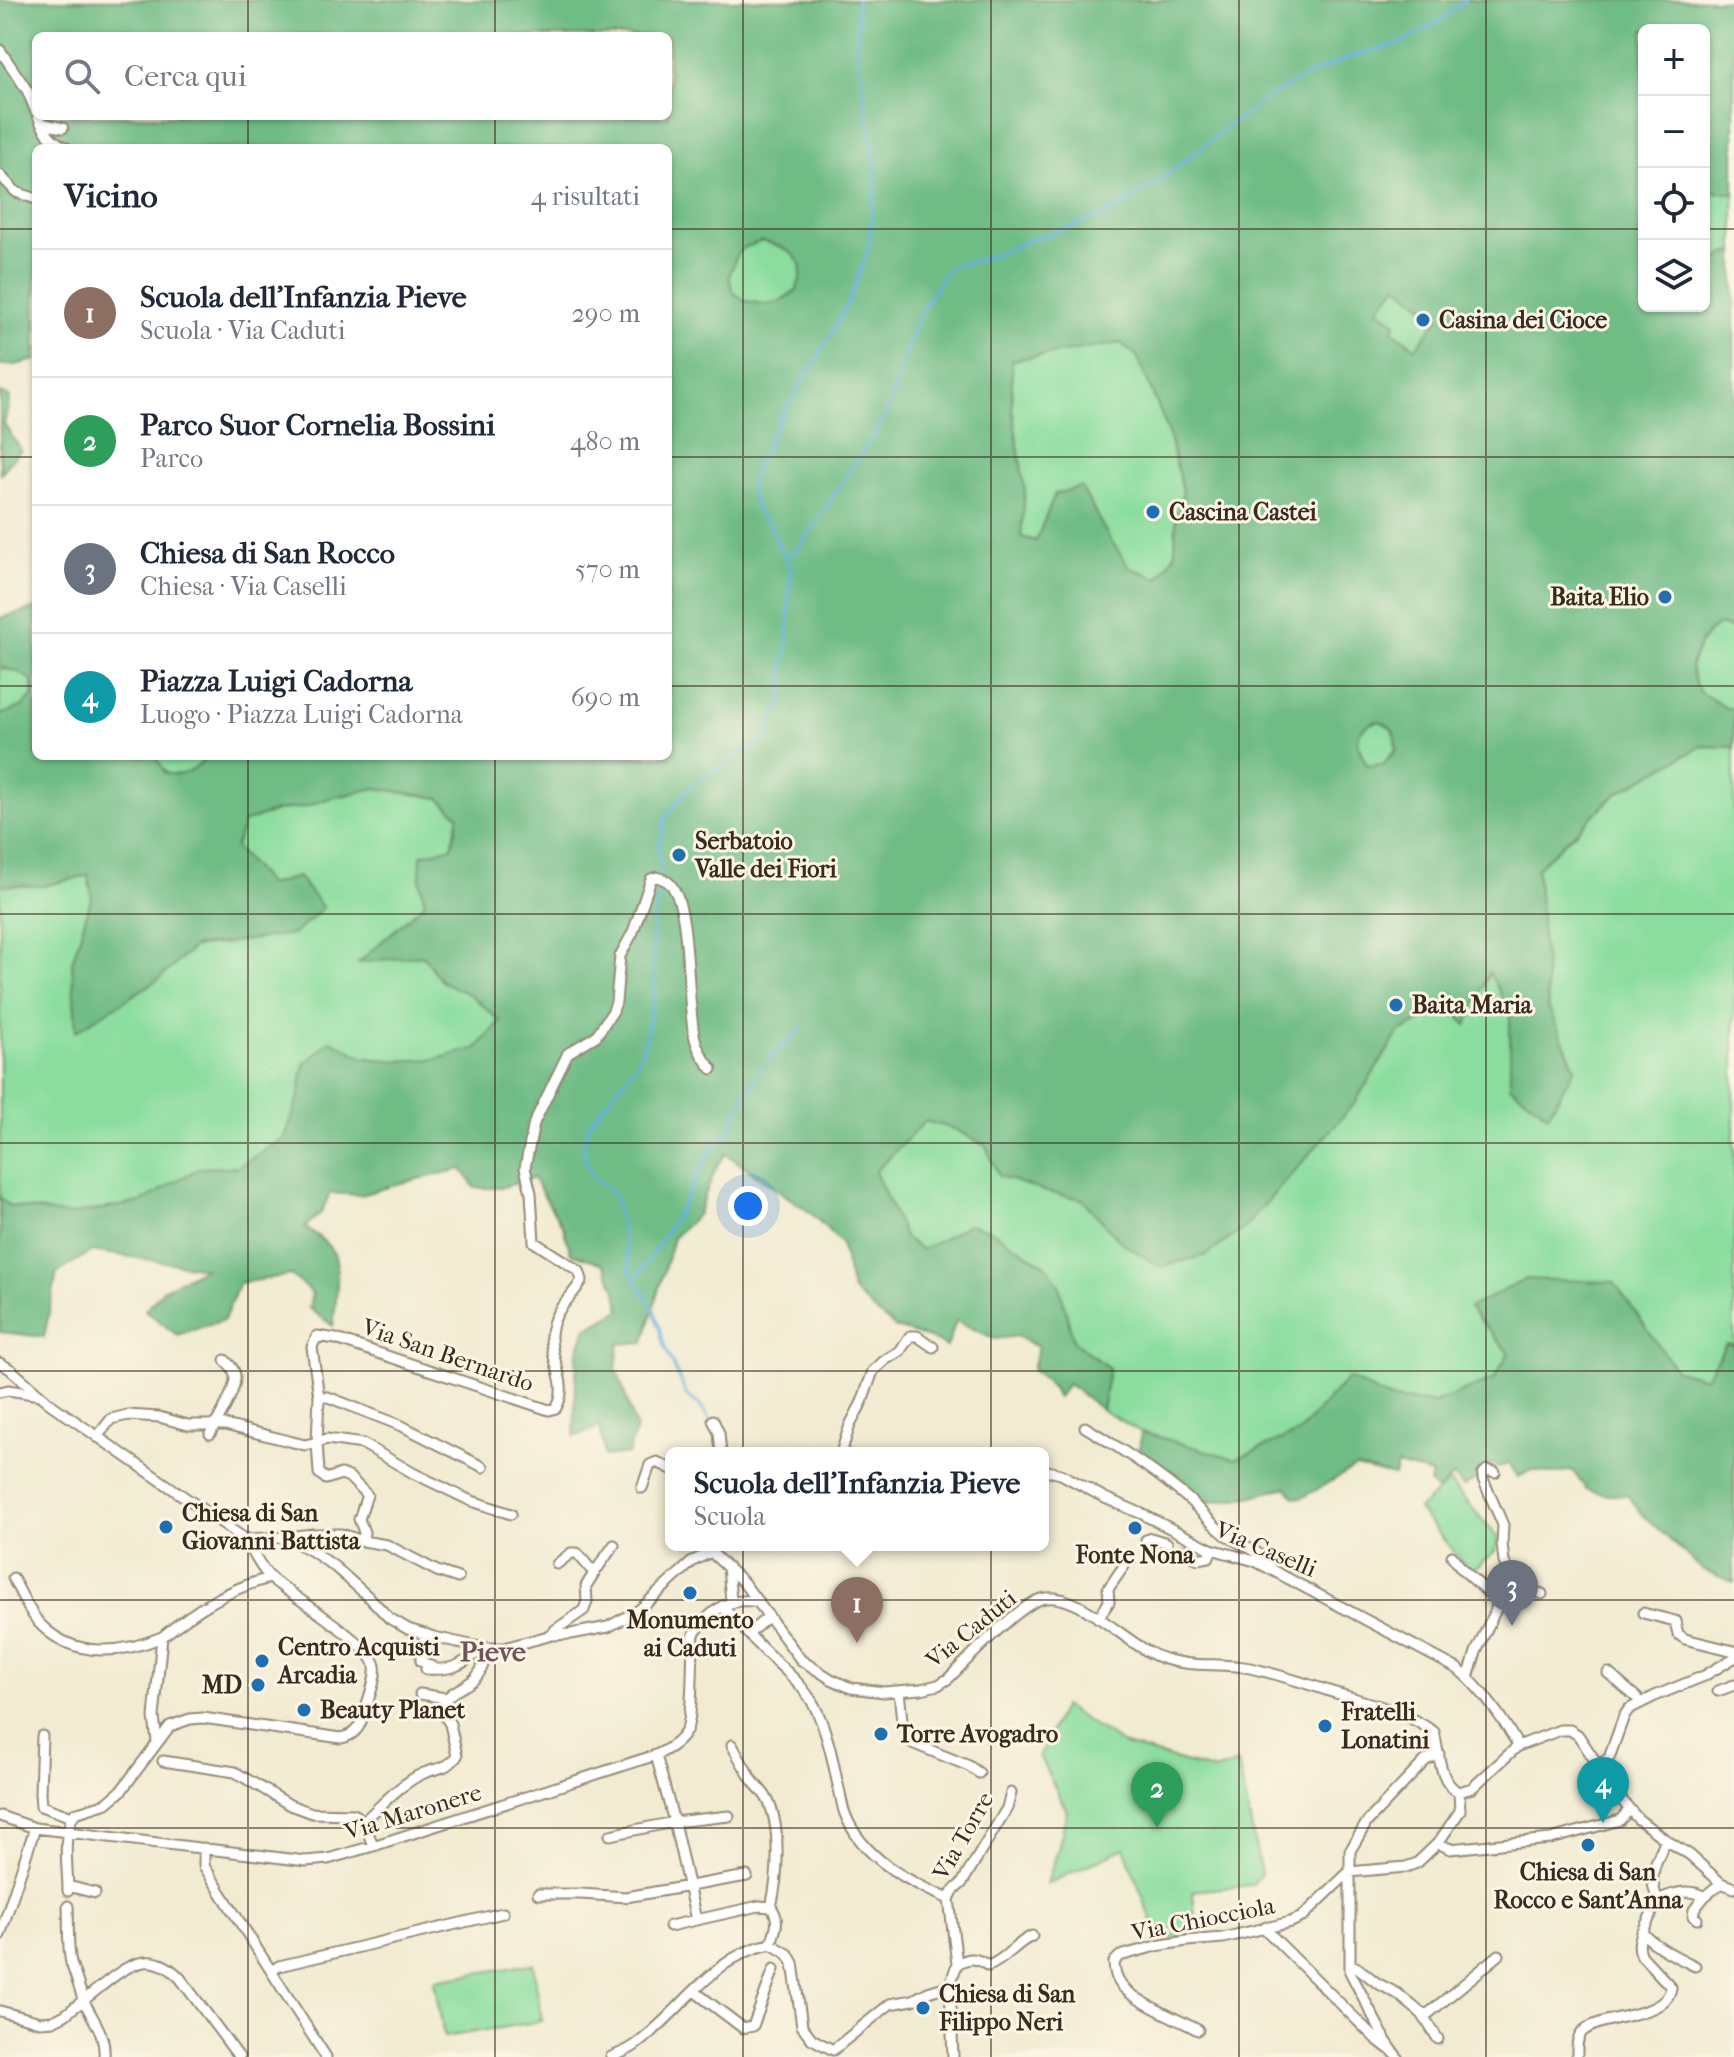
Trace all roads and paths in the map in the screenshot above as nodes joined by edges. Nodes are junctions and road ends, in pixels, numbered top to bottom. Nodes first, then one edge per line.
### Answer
1 (0, 50) edge
2 (32, 102) edge
3 (39, 120) edge
4 (45, 120) edge
5 (63, 128) dead end
6 (58, 144) edge
7 (0, 175) edge
8 (32, 198) edge
9 (712, 1069) dead end
10 (933, 1347) dead end
11 (225, 1360) dead end
12 (0, 1363) edge
13 (0, 1392) edge
14 (40, 1395) junction
15 (319, 1397) junction
16 (713, 1420) dead end
17 (1085, 1427) dead end
18 (212, 1430) junction
19 (97, 1437) junction
20 (317, 1442) junction
21 (720, 1447) edge
22 (843, 1447) edge
23 (665, 1466) edge
24 (483, 1467) dead end
25 (1049, 1471) edge
26 (1495, 1472) dead end
27 (642, 1488) dead end
28 (511, 1514) dead end
29 (286, 1537) junction
30 (245, 1539) junction
31 (1146, 1540) dead end
32 (363, 1541) junction
33 (1167, 1543) dead end
34 (614, 1545) dead end
35 (1211, 1549) junction
36 (1180, 1550) dead end
37 (708, 1551) edge
38 (715, 1551) edge
39 (1452, 1556) dead end
40 (557, 1564) dead end
41 (1124, 1566) dead end
42 (728, 1567) junction
43 (1272, 1570) junction
44 (594, 1573) junction
45 (13, 1578) dead end
46 (270, 1578) junction
47 (458, 1578) dead end
48 (1542, 1594) dead end
49 (759, 1602) junction
50 (727, 1604) junction
51 (1643, 1613) dead end
52 (769, 1616) junction
53 (1098, 1618) junction
54 (426, 1634) junction
55 (748, 1634) junction
56 (552, 1635) junction
57 (162, 1637) junction
58 (484, 1648) junction
59 (504, 1648) junction
60 (1734, 1651) edge
61 (1734, 1658) edge
62 (1608, 1673) dead end
63 (1468, 1678) junction
64 (1734, 1685) edge
65 (899, 1691) junction
66 (1718, 1691) dead end
67 (420, 1694) dead end
68 (1640, 1703) junction
69 (445, 1716) dead end
70 (42, 1736) dead end
71 (157, 1742) junction
72 (732, 1745) dead end
73 (1518, 1746) junction
74 (1439, 1754) junction
75 (656, 1755) junction
76 (163, 1761) dead end
77 (1599, 1765) junction
78 (979, 1773) dead end
79 (1459, 1792) junction
80 (1011, 1793) dead end
81 (1629, 1810) junction
82 (0, 1816) edge
83 (729, 1816) dead end
84 (72, 1817) junction
85 (364, 1821) junction
86 (674, 1822) junction
87 (35, 1828) junction
88 (67, 1831) junction
89 (610, 1835) dead end
90 (1666, 1840) junction
91 (1438, 1843) junction
92 (373, 1846) junction
93 (204, 1848) junction
94 (1349, 1872) junction
95 (747, 1876) dead end
96 (1721, 1883) junction
97 (688, 1887) junction
98 (1734, 1888) edge
99 (95, 1893) dead end
100 (538, 1894) dead end
101 (1704, 1897) junction
102 (949, 1899) junction
103 (1657, 1900) junction
104 (68, 1906) dead end
105 (771, 1907) junction
106 (503, 1913) dead end
107 (1697, 1919) dead end
108 (696, 1920) junction
109 (670, 1926) dead end
110 (1266, 1927) junction
111 (1642, 1932) junction
112 (0, 1935) edge
113 (1032, 1936) dead end
114 (771, 1944) junction
115 (1499, 1955) dead end
116 (957, 1964) junction
117 (1350, 1964) junction
118 (1695, 1966) dead end
119 (774, 1969) dead end
120 (271, 1971) junction
121 (950, 1985) junction
122 (694, 1991) junction
123 (84, 2001) junction
124 (0, 2011) edge
125 (1422, 2014) junction
126 (1198, 2030) dead end
127 (1438, 2039) dead end
128 (834, 2054) edge
129 (1396, 2056) edge
130 (104, 2057) edge
131 (239, 2057) edge
132 (326, 2057) edge
133 (611, 2057) edge
134 (953, 2057) edge
135 (1577, 2057) edge

1 - 2 street
3 - 6 street
4 - 5 street
7 - 8 street
9 - 15 street, Via San Bernardo
10 - 22 street
11 - 18 street
12 - 14 street
13 - 14 street
14 - 19 street
15 - 20 street, Via San Bernardo
15 - 24 street
16 - 21 street
17 - 43 street
18 - 19 street
18 - 20 street
19 - 30 street
20 - 28 street
20 - 32 street, Via San Bernardo
23 - 27 street
25 - 35 street, Via Caselli
26 - 48 street
29 - 30 street
29 - 32 street
29 - 54 street
30 - 46 street
31 - 33 street
32 - 47 street
34 - 44 street
35 - 36 street
35 - 43 street, Via Caselli
37 - 56 street
38 - 42 street, Via Caduti
39 - 63 street
40 - 44 street
41 - 53 street
42 - 49 street, Via Caduti
42 - 50 street
43 - 63 street, Via Caselli
44 - 56 street
45 - 57 street
46 - 57 street
46 - 71 street
49 - 50 street
49 - 52 street, Via Caduti
50 - 55 street
50 - 75 street, Via Maronere
51 - 60 street
52 - 55 street
52 - 65 street, Via Caduti
53 - 65 street, Via Caduti
53 - 74 street, Via Caduti
54 - 58 street
54 - 58 street
55 - 102 street
56 - 59 street
57 - 71 street
58 - 59 street
59 - 67 street
61 - 68 street
62 - 68 street
63 - 73 street, Via Caselli
64 - 66 street
65 - 78 street, Via Torre
68 - 77 street
69 - 85 street
70 - 84 street
71 - 84 street
72 - 105 street
73 - 77 street
73 - 79 street
74 - 79 street, Via Caduti
74 - 94 street
75 - 86 street
75 - 92 street, Via Maronere
76 - 85 street
77 - 81 street
79 - 91 street
80 - 102 street, Via Torre
81 - 90 street
81 - 91 street
82 - 87 street, Via Maronere
83 - 86 street
84 - 88 street
85 - 92 street
86 - 89 street
86 - 97 street
87 - 88 street, Via Maronere
87 - 112 street
88 - 93 street, Via Maronere
88 - 99 street
90 - 96 street
90 - 103 street
91 - 94 street
92 - 93 street, Via Maronere
93 - 120 street
94 - 110 street, Via Chiocciola
94 - 117 street
95 - 97 street
96 - 98 street
96 - 101 street
97 - 100 street
97 - 108 street
101 - 103 street
101 - 107 street
102 - 116 street
103 - 111 street
104 - 123 street
105 - 108 street
105 - 114 street
106 - 120 street
108 - 109 street
110 - 126 street, Via Chiocciola
110 - 129 street
111 - 118 street
111 - 135 street
113 - 116 street
114 - 122 street
114 - 128 street
115 - 125 street
116 - 121 street
117 - 125 street
117 - 129 street
119 - 122 street
120 - 132 street
121 - 128 street
121 - 134 street
122 - 133 street
123 - 124 street
123 - 130 street
123 - 131 street
125 - 127 street

